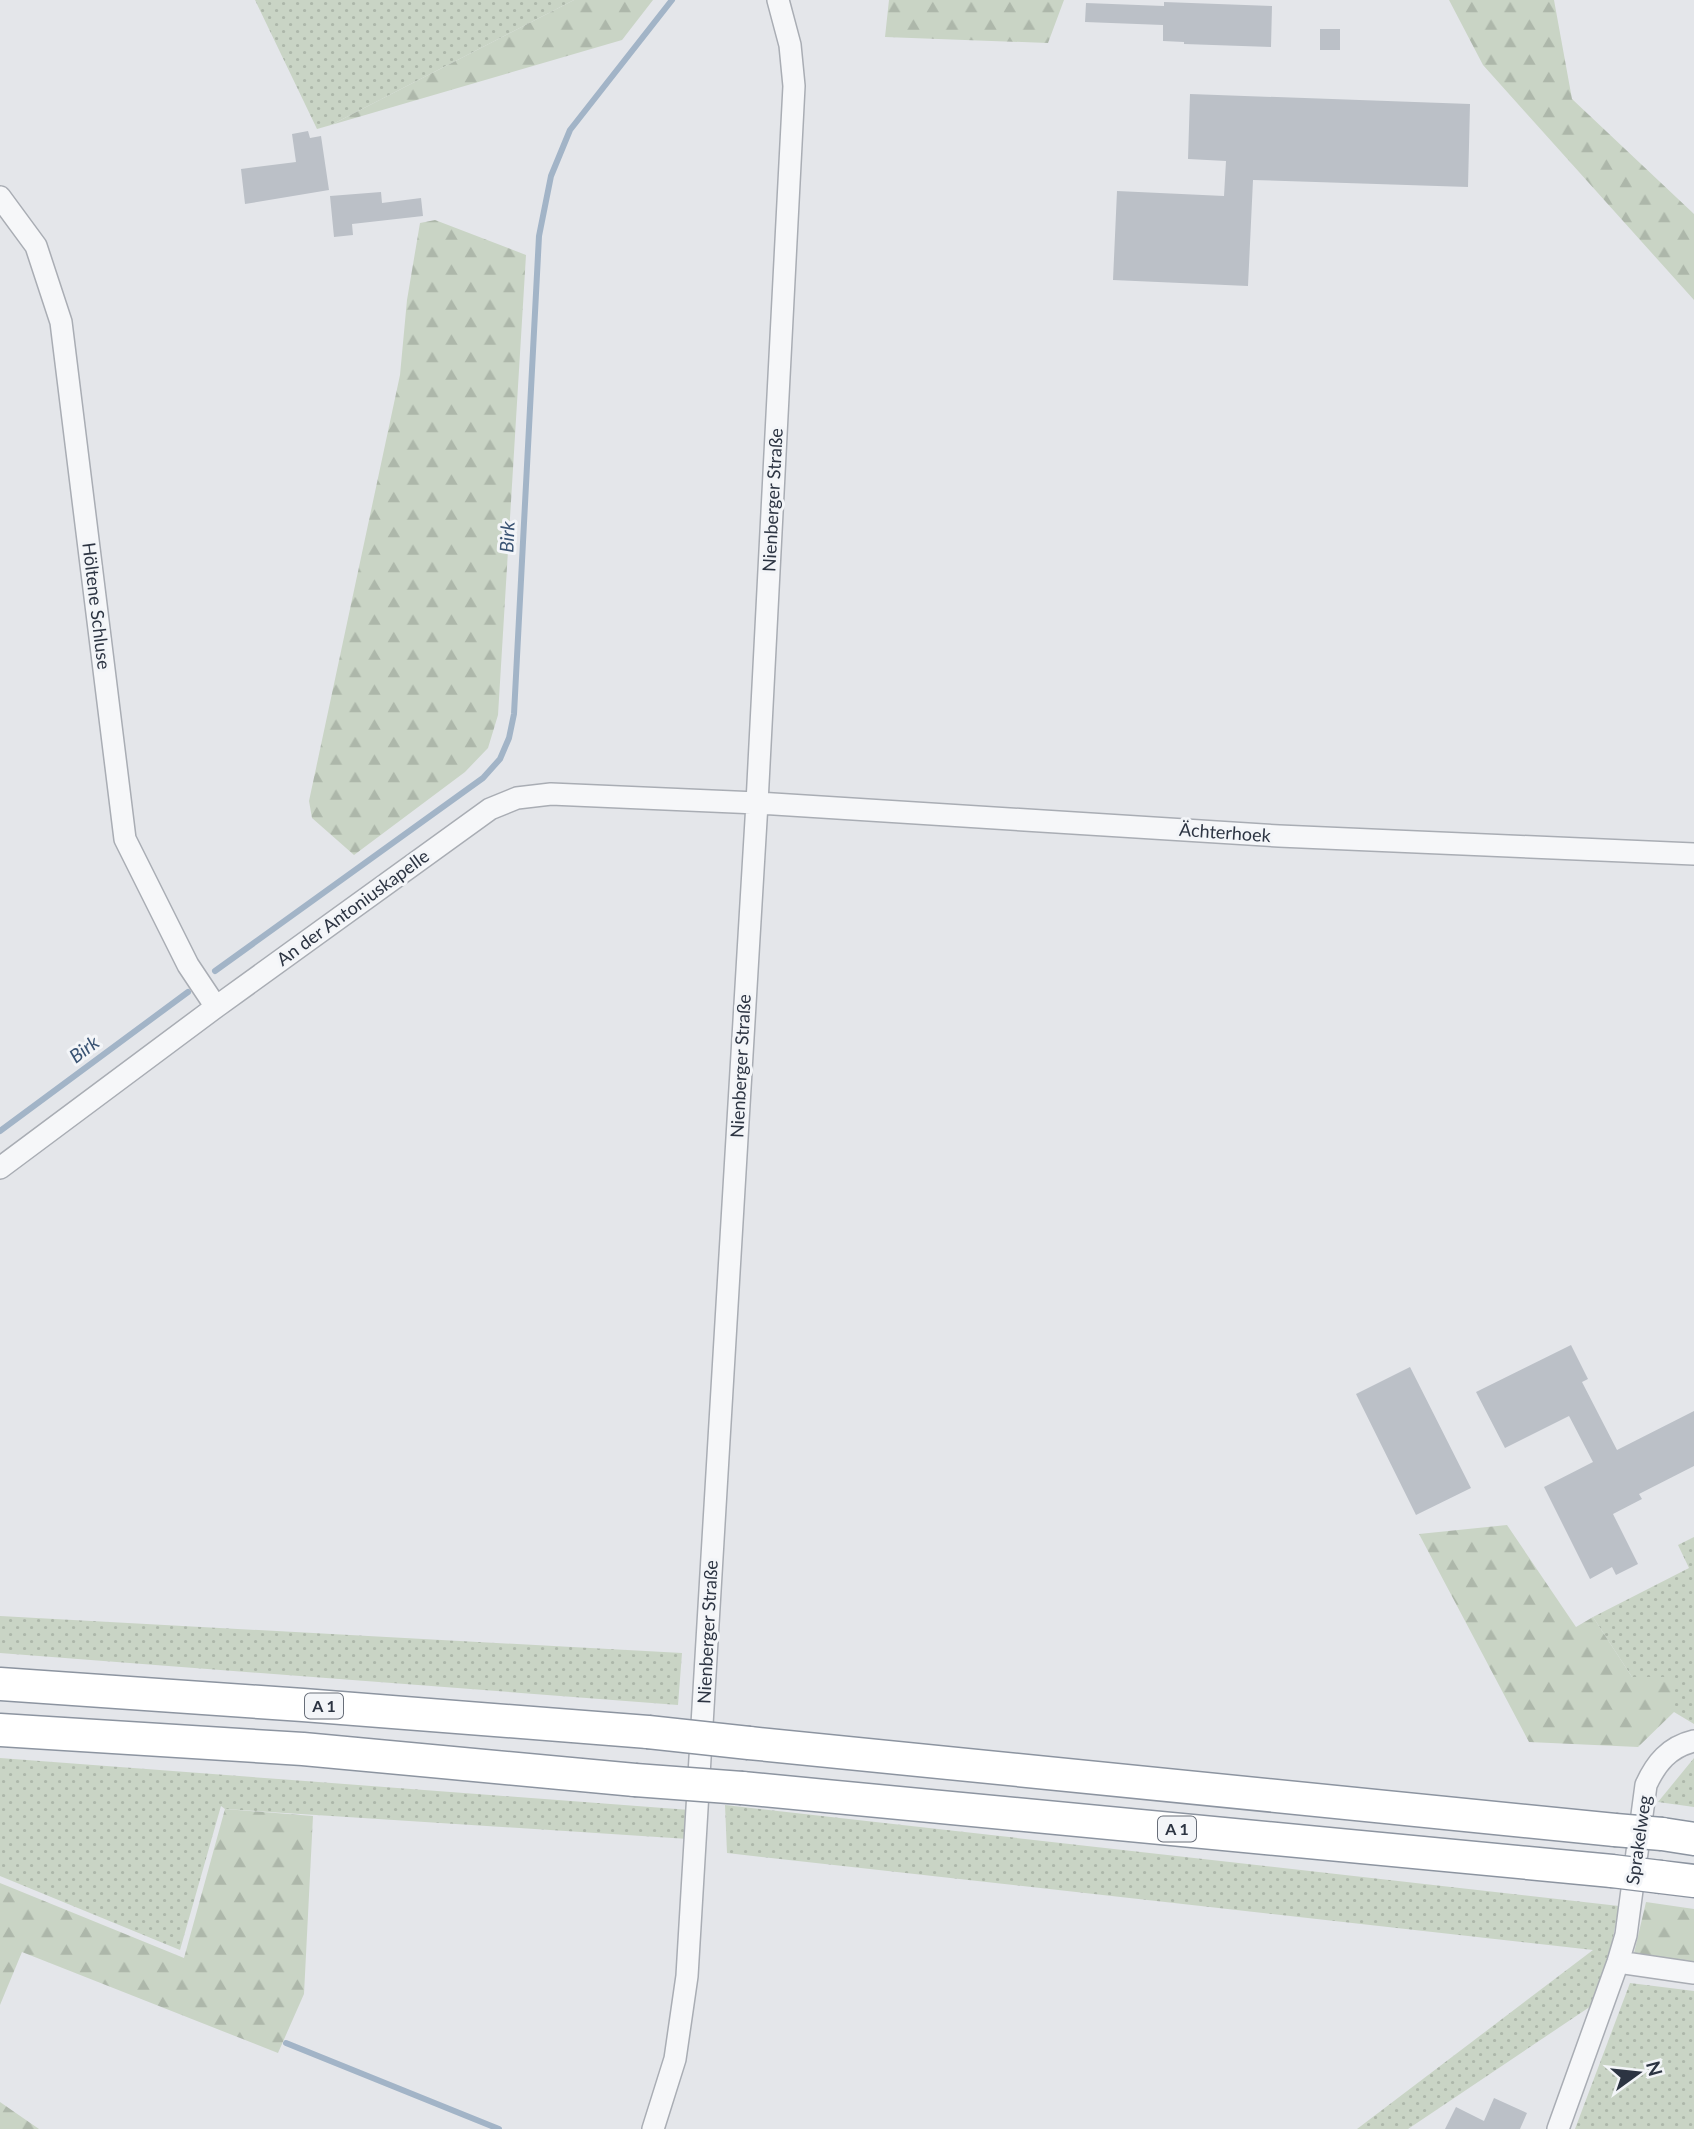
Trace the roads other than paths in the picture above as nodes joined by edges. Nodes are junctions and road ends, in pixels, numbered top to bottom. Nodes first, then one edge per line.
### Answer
1 (778, 0) edge
2 (0, 197) edge
3 (757, 803) junction
4 (1694, 855) edge
5 (213, 1002) junction
6 (0, 1168) edge
7 (0, 1684) edge
8 (0, 1730) edge
9 (1694, 1741) edge
10 (1694, 1839) edge
11 (1694, 1881) edge
12 (1618, 1962) junction
13 (1694, 1973) edge
14 (653, 2129) edge
15 (1558, 2129) edge

1 - 3 street, Nienberger Straße
2 - 5 street, Höltene Schluse
3 - 4 street, Ächterhoek
3 - 5 street, An der Antoniuskapelle
3 - 14 street, Nienberger Straße
5 - 6 street, An der Antoniuskapelle
7 - 10 highway, A 1, bridge
8 - 11 highway, A 1, bridge
9 - 12 street, Sprakelweg
12 - 13 street
12 - 15 street, Sprakelweg

